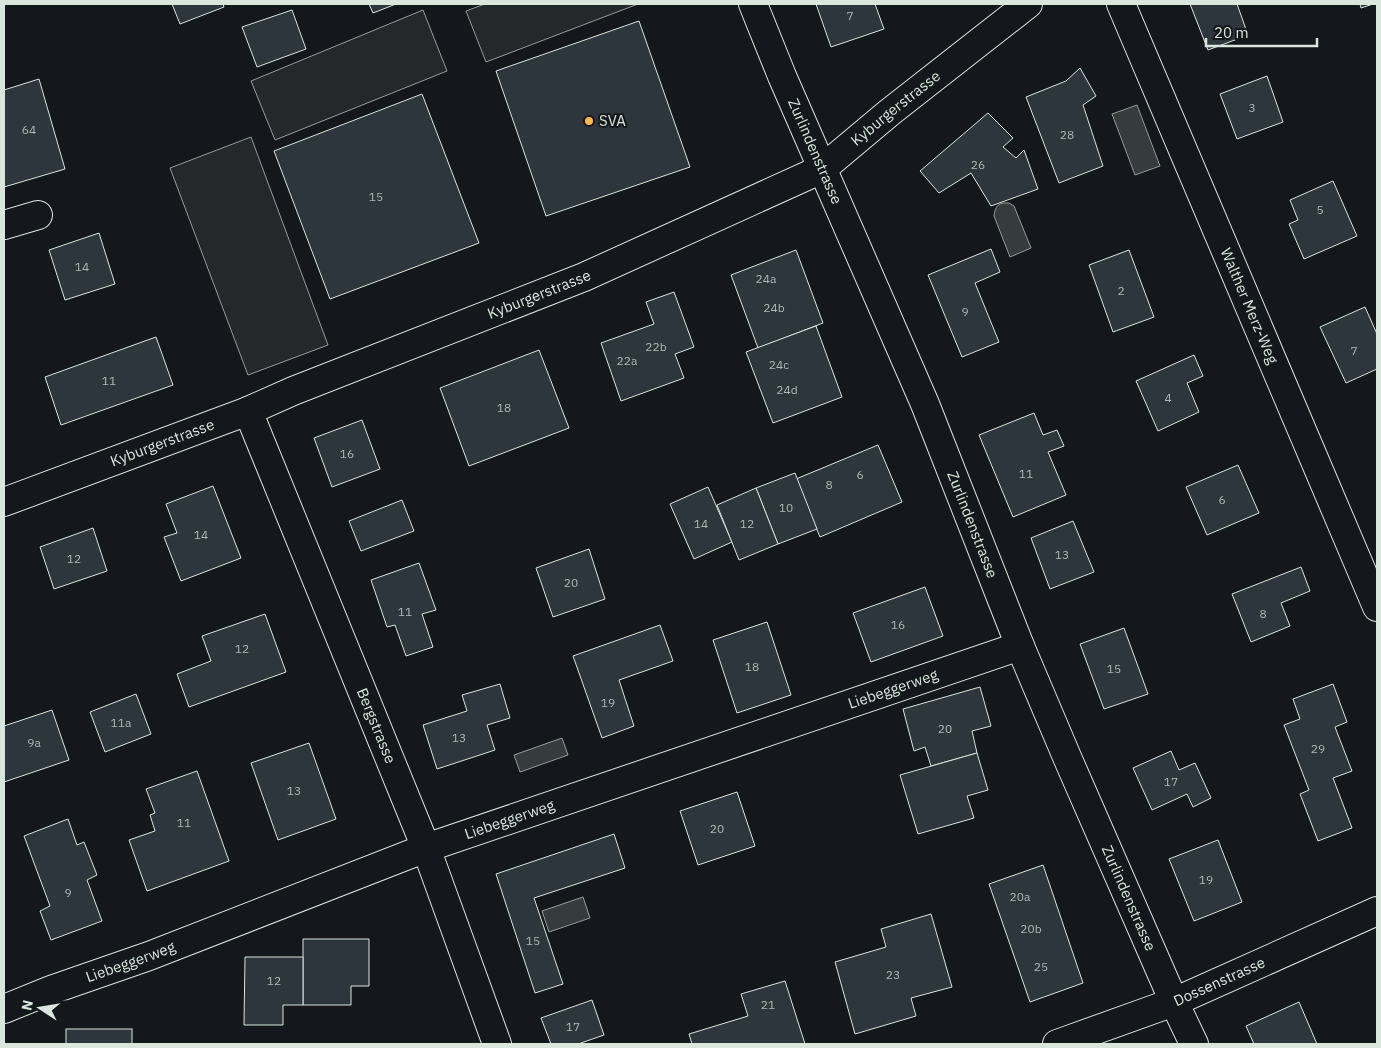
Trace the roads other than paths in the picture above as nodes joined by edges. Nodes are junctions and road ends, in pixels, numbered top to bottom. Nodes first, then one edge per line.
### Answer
1 (753, 4) edge
2 (1028, 4) edge
3 (1121, 4) edge
4 (822, 169) junction
5 (38, 215) dead end
6 (4, 226) edge
7 (248, 411) junction
8 (4, 502) edge
9 (1377, 607) edge
10 (1020, 646) junction
11 (426, 848) junction
12 (1377, 911) edge
13 (1174, 1002) junction
14 (4, 1008) edge
15 (497, 1044) edge
16 (1057, 1044) edge
17 (1194, 1044) edge

1 - 4 street, Zurlindenstrasse
2 - 4 street, Kyburgerstrasse
3 - 9 street, Walther Merz-Weg
4 - 7 street, Kyburgerstrasse
4 - 10 street, Zurlindenstrasse
5 - 6 street
7 - 8 street, Kyburgerstrasse
7 - 11 street, Bergstrasse
10 - 11 street, Liebeggerweg
10 - 13 street, Zurlindenstrasse
11 - 14 street, Liebeggerweg
11 - 15 street, Bergstrasse
12 - 13 street, Dossenstrasse
13 - 16 street, Dossenstrasse
13 - 17 street, Zurlindenstrasse

